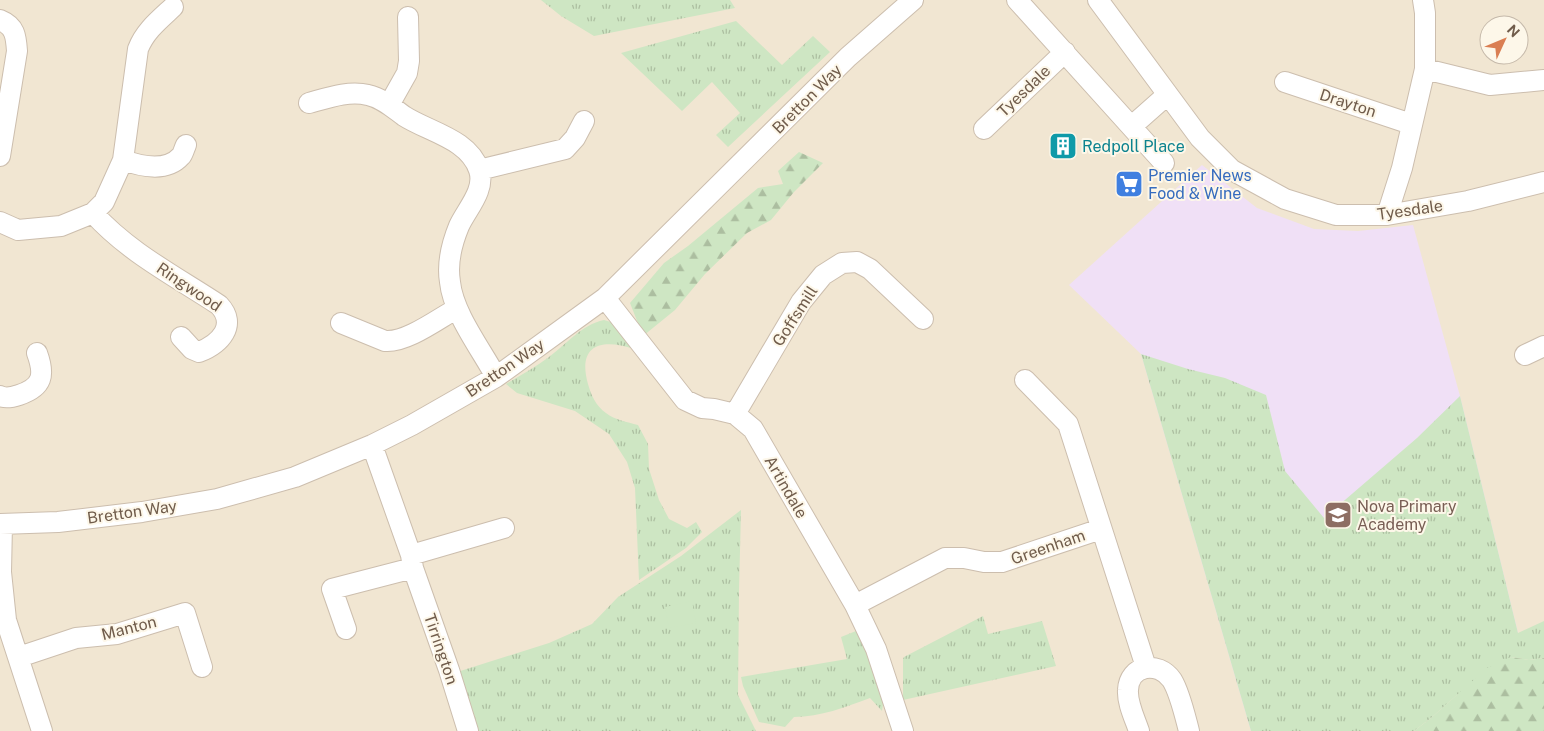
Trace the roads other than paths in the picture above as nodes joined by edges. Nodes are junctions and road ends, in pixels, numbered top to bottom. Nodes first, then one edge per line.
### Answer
1 (1017, 0) edge
2 (1098, 0) edge
3 (1423, 0) edge
4 (908, 2) edge
5 (173, 8) dead end
6 (408, 17) dead end
7 (0, 20) edge
8 (1065, 52) junction
9 (1425, 69) junction
10 (1544, 80) edge
11 (1285, 82) dead end
12 (1167, 95) junction
13 (308, 103) dead end
14 (389, 105) junction
15 (584, 121) dead end
16 (1411, 124) junction
17 (1132, 126) junction
18 (984, 129) dead end
19 (186, 145) dead end
20 (0, 156) edge
21 (123, 160) junction
22 (1164, 163) dead end
23 (479, 170) junction
24 (1544, 182) edge
25 (93, 212) junction
26 (1387, 216) junction
27 (0, 222) edge
28 (605, 298) junction
29 (456, 309) junction
30 (923, 319) dead end
31 (341, 323) dead end
32 (181, 337) dead end
33 (1544, 346) edge
34 (37, 353) dead end
35 (1525, 355) dead end
36 (496, 377) junction
37 (1024, 380) dead end
38 (0, 396) edge
39 (736, 414) junction
40 (372, 444) junction
41 (1, 524) edge
42 (504, 528) dead end
43 (1101, 529) junction
44 (412, 561) junction
45 (856, 605) junction
46 (3, 621) edge
47 (346, 629) dead end
48 (19, 656) junction
49 (202, 667) dead end
50 (1146, 667) junction
51 (42, 731) edge
52 (468, 731) edge
53 (902, 731) edge
54 (1139, 731) edge
55 (1189, 731) edge

1 - 8 street, Tyesdale
2 - 12 street, Tyesdale
3 - 9 street
4 - 28 street, Bretton Way
5 - 21 street
6 - 14 street
7 - 20 street
8 - 17 street, Tyesdale
8 - 18 street, Tyesdale
9 - 10 street
9 - 16 street
11 - 16 street, Drayton
12 - 17 street
12 - 26 street, Tyesdale
13 - 14 street
14 - 23 street
15 - 23 street
16 - 26 street
17 - 22 street, Tyesdale
19 - 21 street
21 - 25 street
23 - 29 street
24 - 26 street, Tyesdale
25 - 27 street
25 - 32 street, Ringwood
28 - 36 street, Bretton Way
28 - 39 street
29 - 31 street
29 - 36 street
30 - 39 street, Goffsmill
33 - 35 street
34 - 38 street
36 - 40 street, Bretton Way
37 - 43 street, Greenham
39 - 45 street, Artindale
40 - 41 street, Bretton Way
40 - 44 street, Tirrington
41 - 46 street
42 - 44 street
43 - 45 street, Greenham
43 - 50 street, Greenham
44 - 47 street
44 - 52 street, Tirrington
45 - 53 street, Artindale
46 - 48 street
48 - 49 street, Manton
48 - 51 street
50 - 54 street
50 - 55 street

